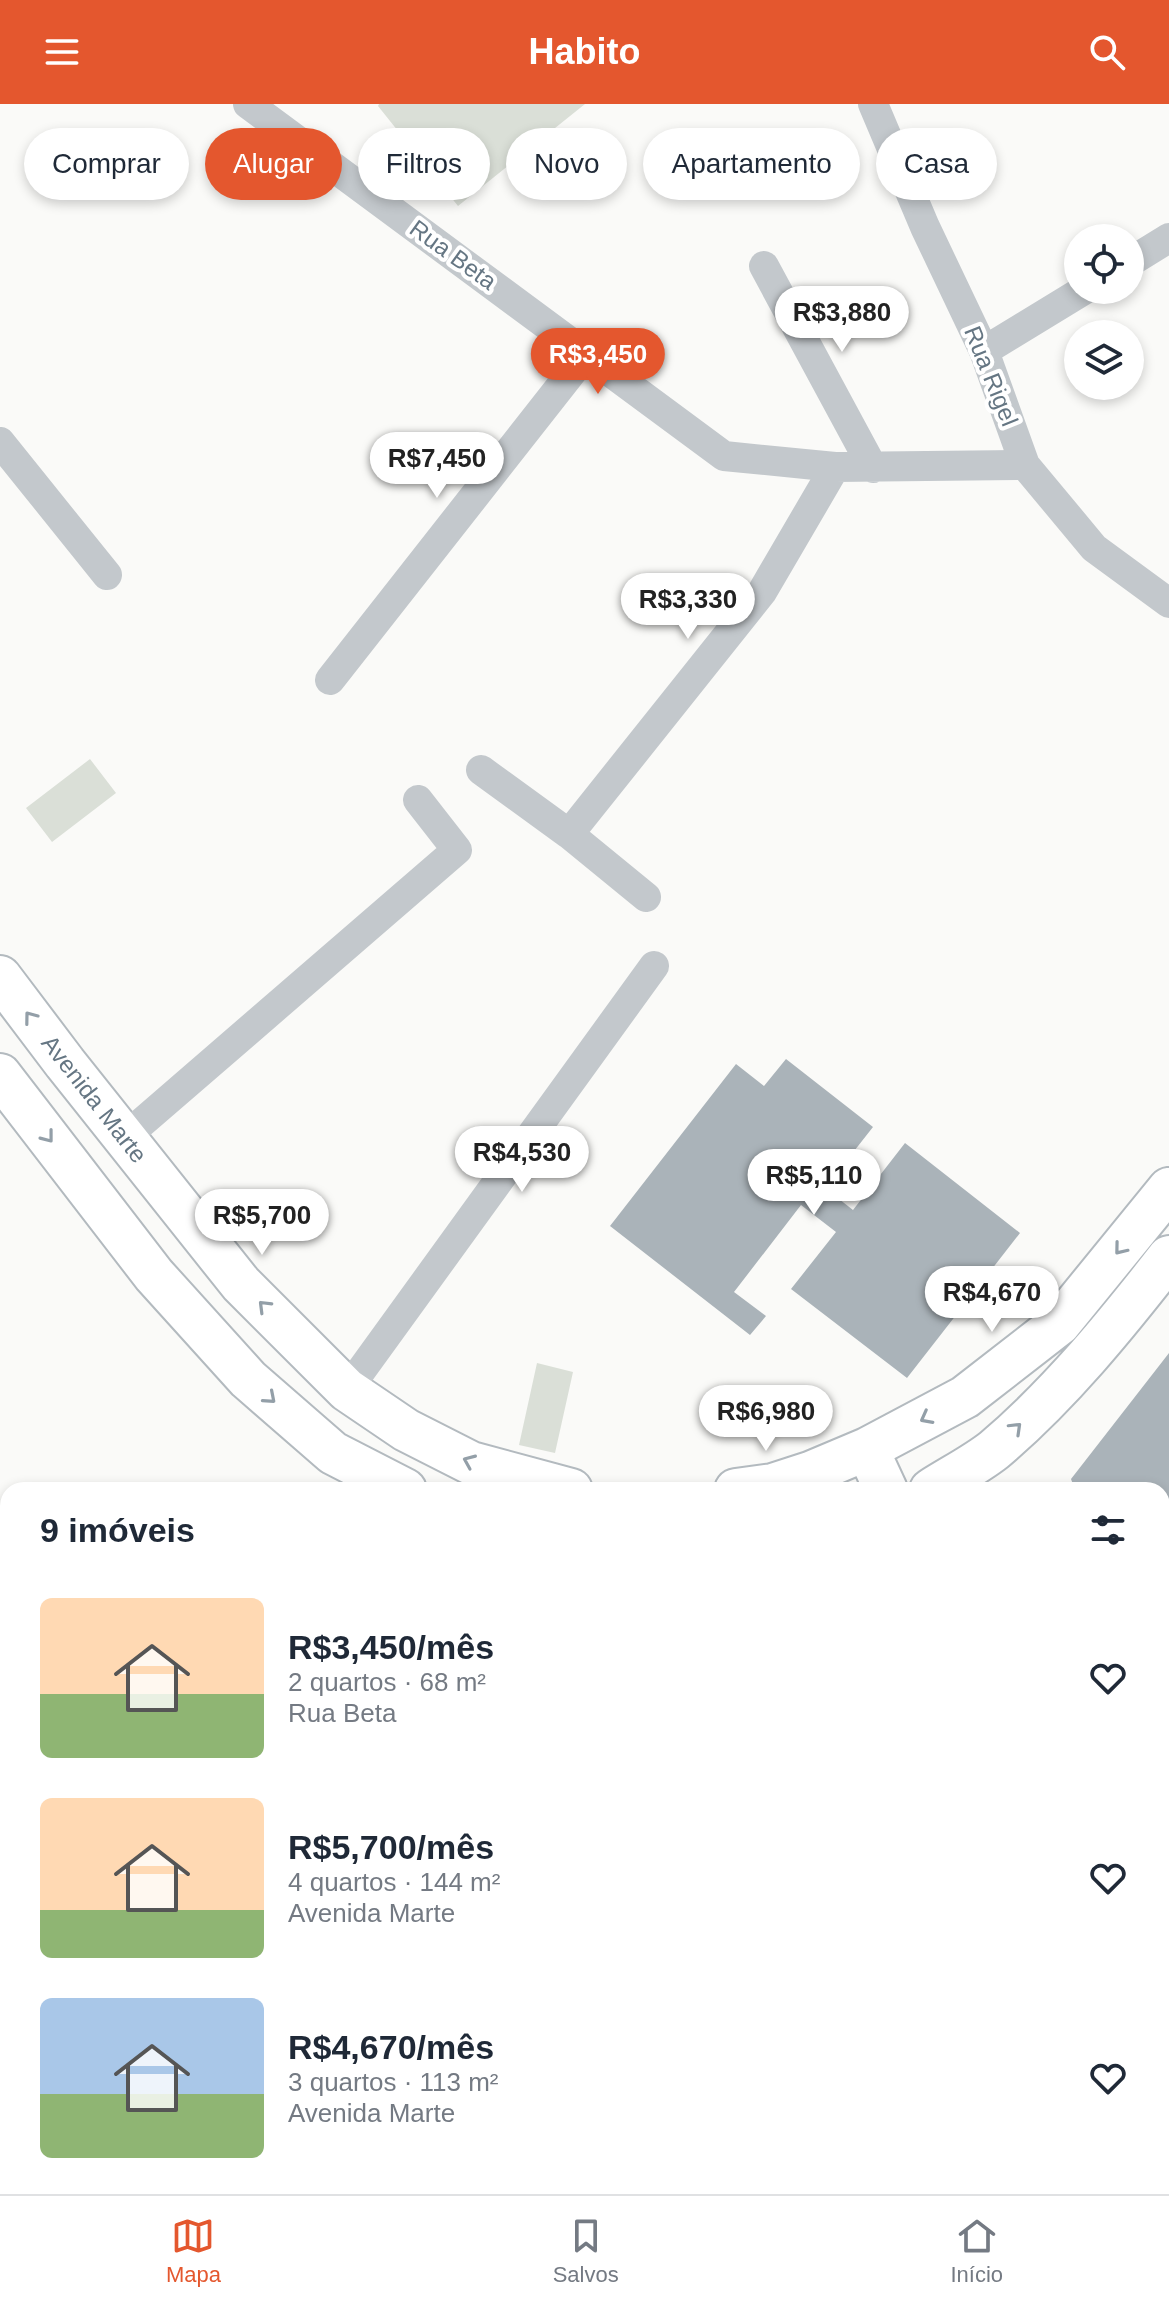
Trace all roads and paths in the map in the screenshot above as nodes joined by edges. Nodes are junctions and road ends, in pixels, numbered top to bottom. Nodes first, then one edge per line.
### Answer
1 (248, 104) edge
2 (873, 104) edge
3 (1169, 238) edge
4 (1144, 253) edge
5 (764, 266) dead end
6 (1064, 302) edge
7 (984, 351) junction
8 (586, 354) junction
9 (1, 446) edge
10 (1025, 465) junction
11 (835, 467) junction
12 (873, 468) junction
13 (107, 575) dead end
14 (1169, 603) edge
15 (330, 680) dead end
16 (481, 770) dead end
17 (418, 800) dead end
18 (569, 834) junction
19 (646, 897) dead end
20 (654, 966) dead end
21 (0, 977) edge
22 (0, 1075) edge
23 (124, 1138) junction
24 (1169, 1189) edge
25 (1169, 1257) edge
26 (347, 1390) junction
27 (867, 1449) junction
28 (389, 1482) edge
29 (535, 1482) edge
30 (813, 1482) edge
31 (882, 1482) edge
32 (944, 1482) edge

1 - 8 street, Rua Beta
2 - 7 street, Rua Rigel
3 - 4 street
5 - 12 street
6 - 7 street
7 - 10 street, Rua Rigel
8 - 11 street, Rua Beta
8 - 15 street
9 - 13 street
10 - 12 street, Rua Beta
10 - 14 street, Rua Rigel
11 - 12 street, Rua Beta
11 - 18 street
16 - 18 street
17 - 23 street
18 - 19 street
20 - 26 street
23 -> 21 street, Avenida Marte
22 -> 28 street
26 -> 23 street, Avenida Marte
24 -> 27 street
32 -> 25 street
29 -> 26 street, Avenida Marte
27 - 30 street
27 - 31 street

